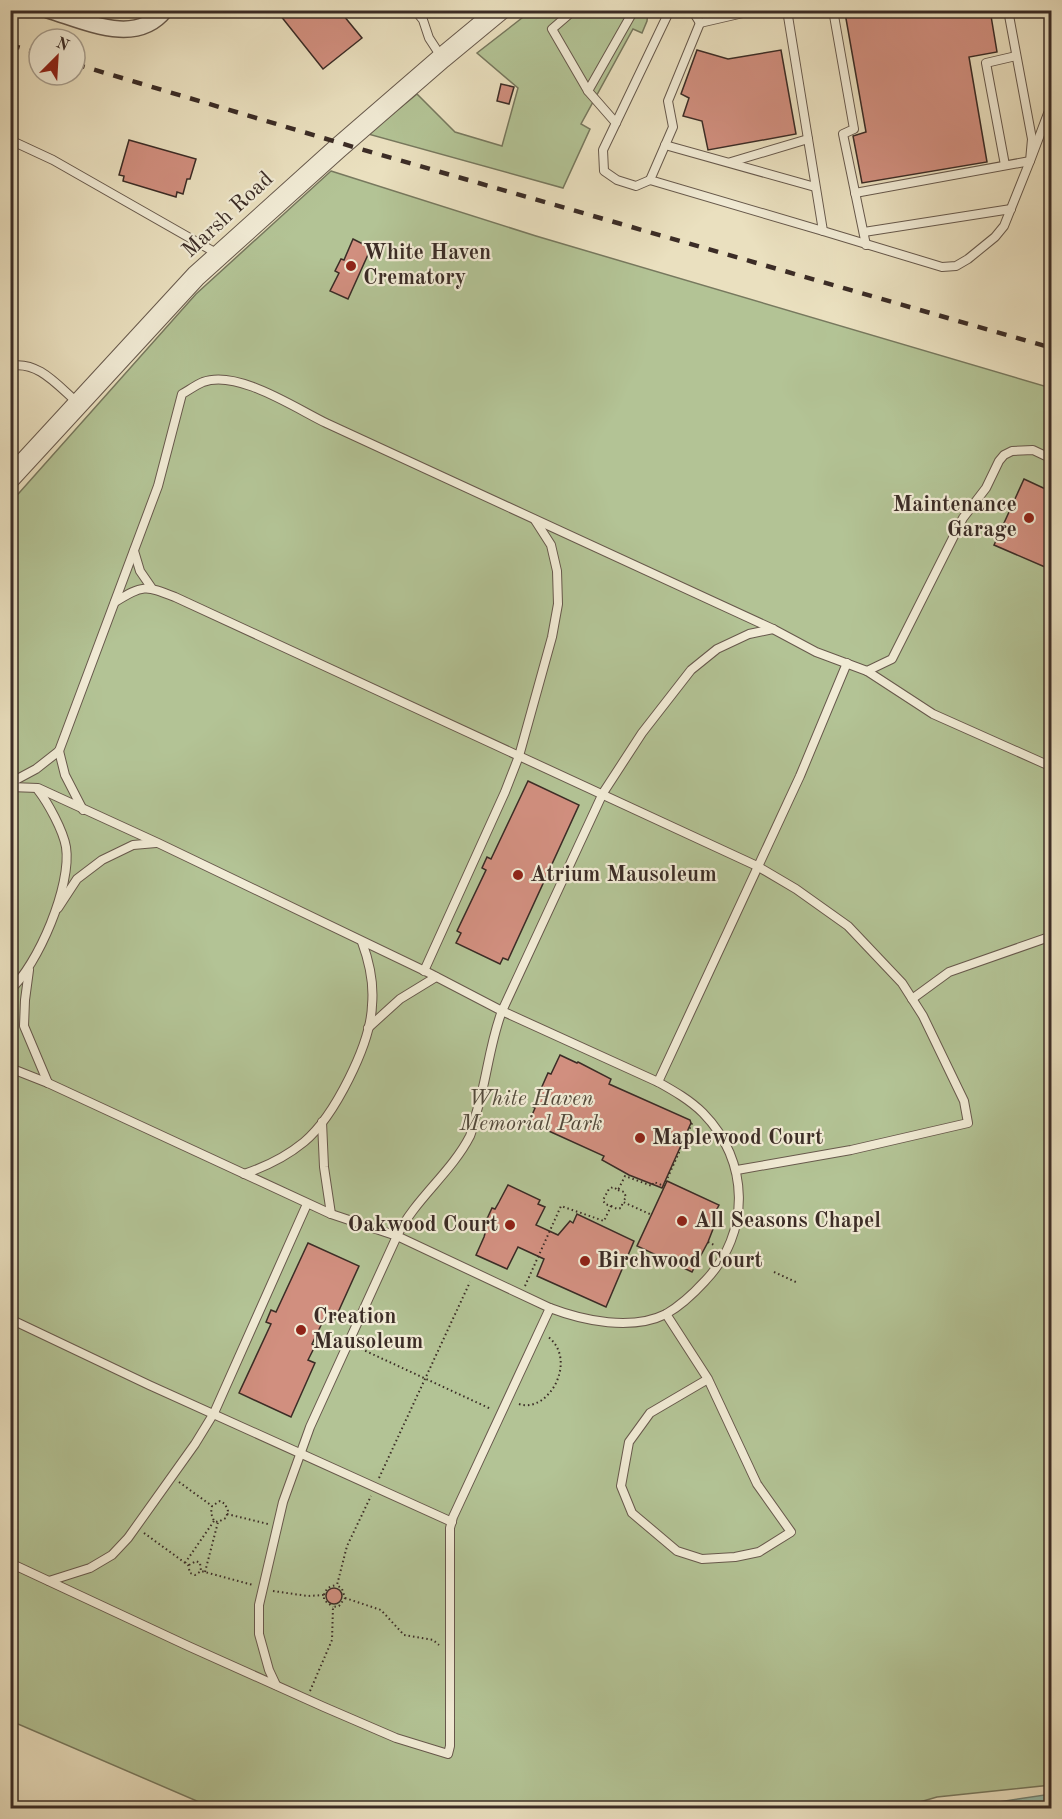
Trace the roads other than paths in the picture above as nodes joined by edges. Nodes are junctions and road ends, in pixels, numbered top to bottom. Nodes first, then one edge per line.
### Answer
1 (48, 10) edge
2 (165, 10) edge
3 (415, 10) edge
4 (500, 10) edge
5 (574, 10) edge
6 (634, 10) edge
7 (666, 10) edge
8 (692, 10) edge
9 (756, 10) edge
10 (787, 10) edge
11 (832, 10) edge
12 (1008, 10) edge
13 (700, 23) junction
14 (1016, 56) junction
15 (442, 58) junction
16 (588, 91) junction
17 (1052, 103) edge
18 (616, 123) junction
19 (808, 139) junction
20 (10, 140) edge
21 (665, 145) junction
22 (1030, 160) junction
23 (729, 163) junction
24 (1005, 165) junction
25 (650, 180) junction
26 (815, 187) junction
27 (855, 193) junction
28 (1011, 209) junction
29 (823, 231) junction
30 (864, 232) junction
31 (866, 244) junction
32 (219, 254) junction
33 (10, 366) edge
34 (79, 404) junction
35 (1052, 459) edge
36 (10, 478) edge
37 (534, 519) junction
38 (134, 551) junction
39 (152, 587) junction
40 (115, 602) junction
41 (773, 628) junction
42 (848, 663) junction
43 (867, 670) junction
44 (59, 751) junction
45 (519, 756) junction
46 (1052, 767) edge
47 (10, 785) edge
48 (38, 789) junction
49 (603, 793) junction
50 (84, 810) junction
51 (158, 843) junction
52 (757, 866) junction
53 (56, 911) junction
54 (1052, 936) edge
55 (362, 942) junction
56 (30, 964) junction
57 (424, 971) junction
58 (436, 977) junction
59 (10, 990) edge
60 (912, 999) junction
61 (502, 1011) junction
62 (367, 1029) junction
63 (10, 1068) edge
64 (658, 1082) junction
65 (48, 1083) junction
66 (322, 1122) junction
67 (737, 1170) junction
68 (244, 1174) junction
69 (307, 1204) junction
70 (331, 1214) junction
71 (397, 1236) junction
72 (550, 1308) junction
73 (666, 1314) junction
74 (10, 1319) edge
75 (708, 1379) junction
76 (214, 1413) junction
77 (300, 1453) junction
78 (452, 1522) junction
79 (10, 1563) edge
80 (49, 1581) junction
81 (276, 1686) junction

1 - 2 street
3 - 15 lane
4 - 15 street, Marsh Road
5 - 16 lane
6 - 16 lane
7 - 18 lane
8 - 13 lane
9 - 13 lane
10 - 19 lane
11 - 27 lane
12 - 14 lane
13 - 21 lane
14 - 22 lane
14 - 24 lane
15 - 32 street, Marsh Road
16 - 18 lane
17 - 22 lane
18 - 25 lane
19 - 23 lane
19 - 26 lane
20 - 32 lane
21 - 23 lane
21 - 25 lane
22 - 24 lane
22 - 28 lane
23 - 26 lane
24 - 27 lane
25 - 29 lane
26 - 29 lane
27 - 30 lane
28 - 30 lane
28 - 31 lane
29 - 31 lane
30 - 31 lane
32 - 34 street, Marsh Road
33 - 34 lane
34 - 36 street, Marsh Road
35 - 43 lane
37 - 38 lane
37 - 41 lane
37 - 45 lane
38 - 39 lane
38 - 40 lane
39 - 40 lane
39 - 45 lane
40 - 44 lane
41 - 42 lane
41 - 49 lane
42 - 43 lane
42 - 52 lane
43 - 46 lane
44 - 47 lane
44 - 50 lane
45 - 49 lane
45 - 57 lane
47 - 48 lane
48 - 50 lane
48 - 53 lane
49 - 52 lane
49 - 61 lane
50 - 51 lane
51 - 53 lane
51 - 55 lane
52 - 60 lane
52 - 64 lane
53 - 56 lane
54 - 60 lane
55 - 57 lane
55 - 62 lane
56 - 59 lane
56 - 65 lane
57 - 58 lane
58 - 61 lane
58 - 62 lane
60 - 67 lane
61 - 64 lane
61 - 71 lane
62 - 66 lane
63 - 65 lane
64 - 67 lane
65 - 68 lane
66 - 68 lane
66 - 70 lane
67 - 73 lane
68 - 69 lane
69 - 70 lane
69 - 76 lane
70 - 71 lane
71 - 72 lane
71 - 77 lane
72 - 73 lane
72 - 78 lane
73 - 75 lane
74 - 76 lane
75 - 75 lane
76 - 77 lane
76 - 80 lane
77 - 78 lane
77 - 81 lane
78 - 81 lane
79 - 80 lane
80 - 81 lane

